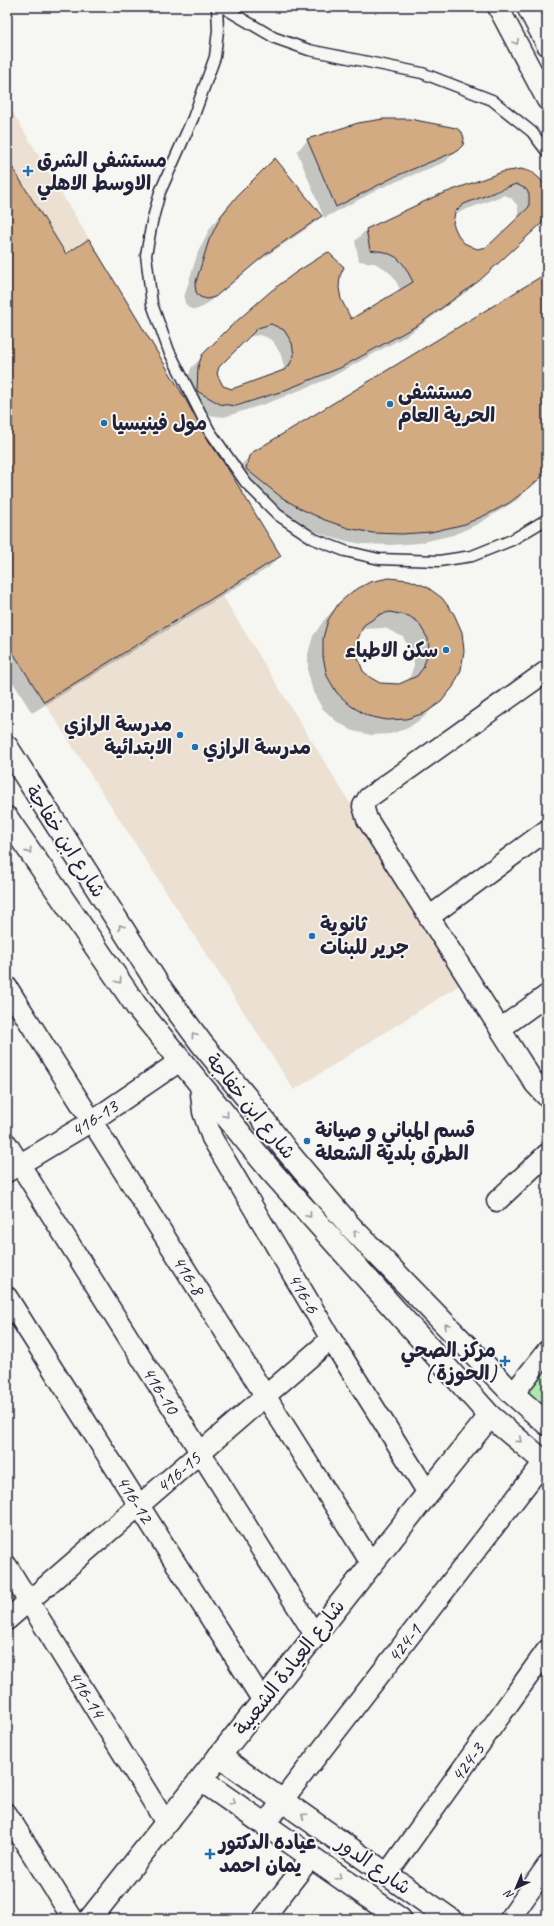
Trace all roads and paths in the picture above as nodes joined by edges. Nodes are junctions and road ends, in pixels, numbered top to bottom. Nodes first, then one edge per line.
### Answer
1 (217, 7) edge
2 (222, 7) edge
3 (498, 7) edge
4 (527, 7) edge
5 (547, 45) edge
6 (547, 100) edge
7 (547, 152) edge
8 (547, 519) edge
9 (547, 672) edge
10 (7, 748) edge
11 (7, 818) edge
12 (547, 830) edge
13 (429, 917) junction
14 (7, 987) edge
15 (547, 995) edge
16 (500, 1029) junction
17 (180, 1061) junction
18 (220, 1066) junction
19 (200, 1085) junction
20 (547, 1097) edge
21 (92, 1120) junction
22 (7, 1144) edge
23 (547, 1154) edge
24 (13, 1168) edge
25 (497, 1200) dead end
26 (7, 1297) edge
27 (331, 1339) junction
28 (546, 1353) edge
29 (513, 1394) junction
30 (266, 1396) junction
31 (490, 1416) junction
32 (547, 1424) edge
33 (200, 1452) junction
34 (545, 1463) edge
35 (428, 1493) junction
36 (139, 1506) junction
37 (372, 1563) junction
38 (7, 1566) edge
39 (29, 1601) junction
40 (7, 1620) edge
41 (315, 1635) junction
42 (547, 1650) edge
43 (263, 1701) junction
44 (219, 1756) junction
45 (201, 1780) junction
46 (282, 1801) junction
47 (7, 1814) edge
48 (166, 1823) junction
49 (265, 1825) junction
50 (312, 1857) junction
51 (547, 1866) edge
52 (387, 1874) junction
53 (73, 1919) edge
54 (90, 1919) edge
55 (263, 1919) edge
56 (400, 1919) edge
57 (450, 1919) edge
58 (510, 1919) edge

1 - 8 lane
2 - 7 lane
3 -> 6 street
4 - 5 street
9 - 13 street
18 -> 10 street, شارع ابن خفاجة
11 -> 17 street, شارع ابن خفاجة
12 - 13 street
13 - 16 street
14 - 21 street, 416-8
15 - 16 street
16 - 20 street
17 - 19 street, شارع ابن خفاجة
17 - 21 street, 416-13
18 - 19 street
29 -> 18 street, شارع ابن خفاجة
19 - 27 street, 416-6
19 -> 31 street, شارع ابن خفاجة
21 - 24 street, 416-13
21 - 30 street, 416-8
22 - 24 street, 416-10
23 - 25 street
24 - 33 street, 416-10
26 - 36 street, 416-12
27 - 30 street, 416-15
27 - 35 street, 416-6
28 - 29 street
29 - 32 street, شارع ابن خفاجة
30 - 33 street, 416-15
30 - 37 street, 416-8
31 -> 34 street, شارع ابن خفاجة
31 - 35 street, شارع العيادة الشعبية
33 - 36 street, 416-15
33 - 41 street, 416-10
34 - 46 street, 424-1
35 - 37 street, شارع العيادة الشعبية
36 - 39 street, 416-15
36 - 43 street, 416-12
37 - 41 street, شارع العيادة الشعبية
38 - 39 street, 416-14
39 - 40 street, 416-15
39 - 48 street, 416-14
41 - 43 street, شارع العيادة الشعبية
42 - 52 street, 424-3
43 - 44 street, شارع العيادة الشعبية
44 - 45 street, شارع العيادة الشعبية
44 - 46 street, شارع الدور
45 - 48 street, شارع العيادة الشعبية
45 -> 49 street, شارع الدور
46 - 49 street, 424-1
52 -> 46 street, شارع الدور
47 - 53 street
48 - 54 street, شارع العيادة الشعبية
49 - 50 street, شارع الدور
50 - 55 street
50 -> 56 street, شارع الدور
51 - 58 street
52 - 57 street, شارع الدور

